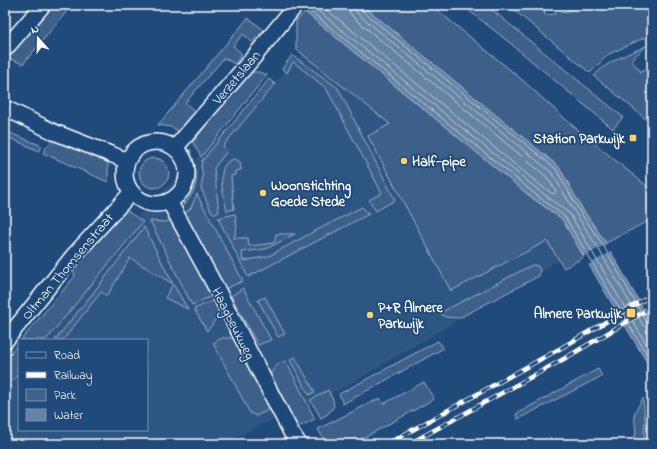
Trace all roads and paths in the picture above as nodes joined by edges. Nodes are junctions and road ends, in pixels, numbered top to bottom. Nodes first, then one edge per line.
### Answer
1 (43, 5) edge
2 (296, 5) edge
3 (5, 49) edge
4 (5, 108) edge
5 (175, 148) junction
6 (126, 161) junction
7 (131, 192) junction
8 (169, 201) junction
9 (5, 341) edge
10 (299, 444) edge

1 - 3 street
2 - 5 street, Verzetslaan
4 - 6 street
5 - 6 street
5 - 8 street
6 - 7 street
7 - 8 street
7 - 9 street, Oltman Thomsenstraat
8 - 10 street, Haagbeukweg

